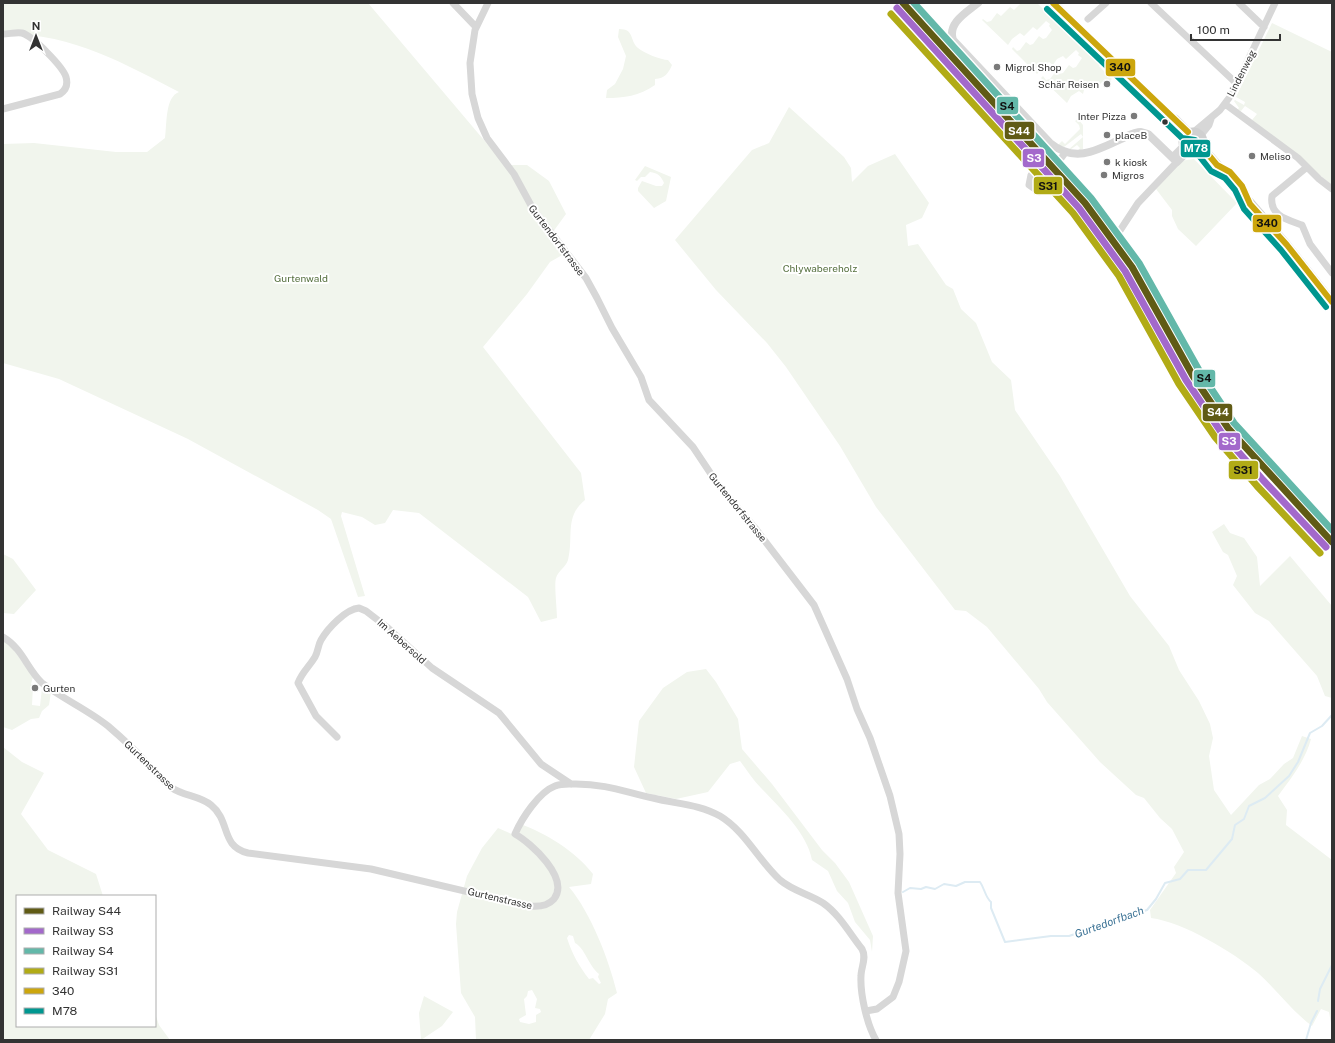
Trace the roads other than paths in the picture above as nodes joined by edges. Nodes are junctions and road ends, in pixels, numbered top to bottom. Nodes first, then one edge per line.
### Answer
1 (453, 3) edge
2 (488, 3) edge
3 (978, 3) edge
4 (1053, 3) edge
5 (1106, 3) edge
6 (1150, 3) edge
7 (1239, 3) edge
8 (1275, 3) edge
9 (1088, 19) dead end
10 (476, 27) junction
11 (1264, 27) junction
12 (3, 34) edge
13 (1236, 84) junction
14 (1225, 104) junction
15 (3, 109) edge
16 (1190, 139) junction
17 (1200, 149) junction
18 (1065, 152) junction
19 (1175, 160) junction
20 (1307, 167) junction
21 (1332, 189) edge
22 (1039, 192) dead end
23 (1119, 232) dead end
24 (1332, 273) edge
25 (1332, 302) edge
26 (3, 637) edge
27 (337, 737) dead end
28 (571, 784) junction
29 (866, 1010) junction
30 (876, 1040) edge

1 - 10 street
2 - 10 street, Gurtendorfstrasse
3 - 18 street
4 - 16 main road
5 - 9 street
6 - 13 street
7 - 11 street
8 - 11 street, Lindenweg
10 - 29 street, Gurtendorfstrasse
11 - 13 street, Lindenweg
12 - 15 street
13 - 14 street, Lindenweg
14 - 16 street, Lindenweg
14 - 20 street
16 - 17 main road
16 - 17 main road
16 - 19 street, Lindenweg
17 - 25 main road
18 - 19 street
18 - 22 street
19 - 23 street, Lindenweg
20 - 21 street
20 - 24 street
26 - 28 street, Gurtenstrasse
27 - 28 street, Im Aebersold
28 - 29 street, Gurtenstrasse
29 - 30 street, Gurtenstrasse

